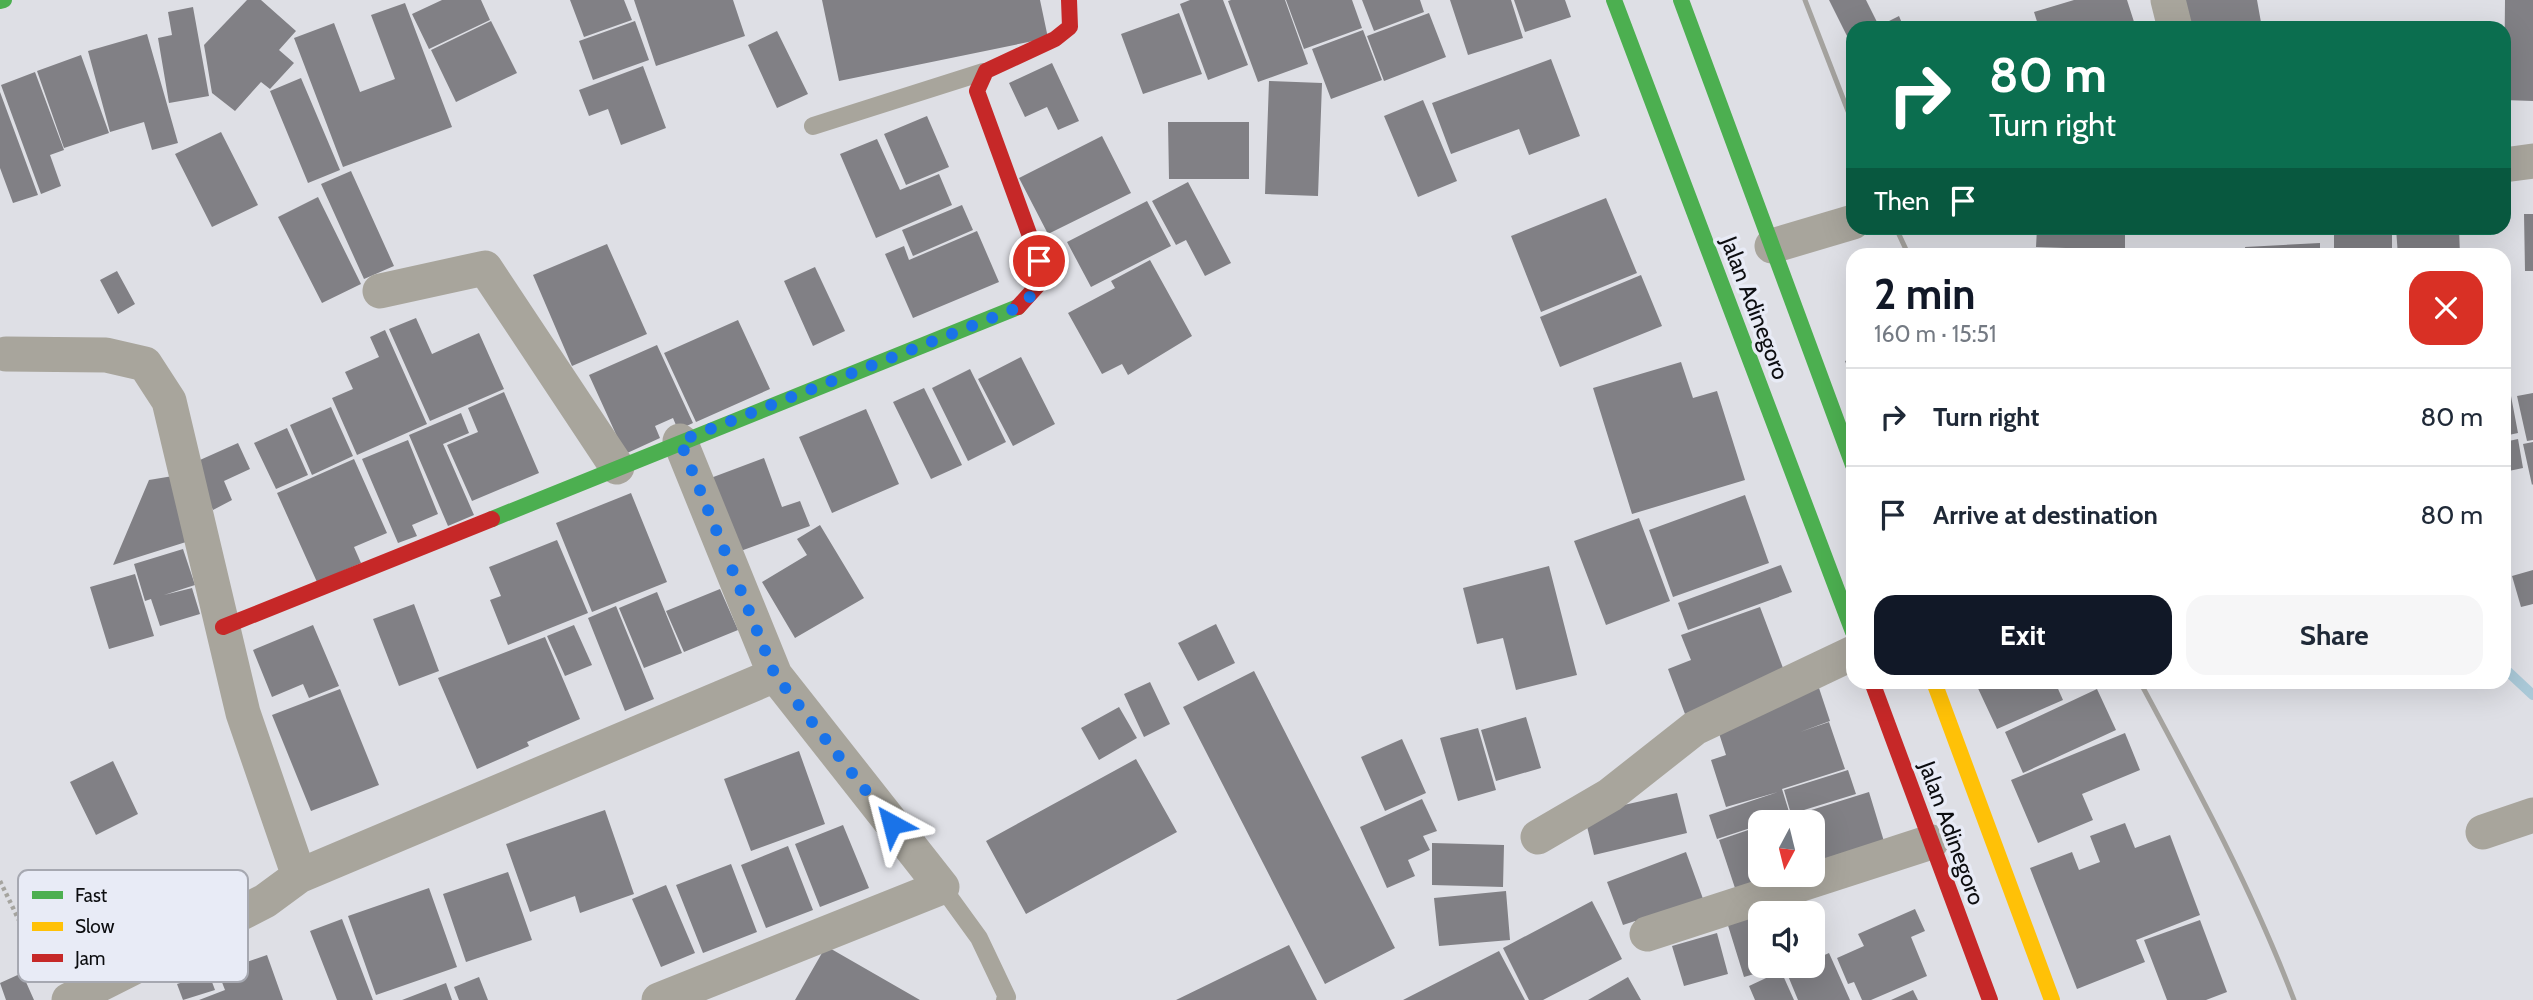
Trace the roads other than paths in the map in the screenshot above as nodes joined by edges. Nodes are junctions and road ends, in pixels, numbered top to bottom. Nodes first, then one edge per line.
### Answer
1 (1069, 0) edge
2 (1614, 0) edge
3 (1681, 0) edge
4 (2168, 0) edge
5 (2173, 21) edge
6 (986, 71) junction
7 (813, 126) dead end
8 (2533, 162) edge
9 (2511, 164) edge
10 (1846, 224) edge
11 (1772, 246) junction
12 (380, 291) dead end
13 (6, 354) dead end
14 (680, 441) junction
15 (1846, 446) edge
16 (617, 467) junction
17 (1846, 613) edge
18 (223, 627) junction
19 (1846, 656) edge
20 (775, 675) junction
21 (1875, 689) edge
22 (1937, 689) edge
23 (2533, 815) edge
24 (2483, 832) dead end
25 (1538, 837) dead end
26 (1931, 842) junction
27 (299, 876) junction
28 (942, 887) junction
29 (248, 908) edge
30 (1647, 934) dead end
31 (659, 1000) edge
32 (1005, 1000) edge
33 (1990, 1000) edge
34 (2052, 1000) edge

1 - 6 main road
2 - 17 main road, Jalan Adinegoro
3 - 11 main road, Jalan Adinegoro
4 - 5 street
6 - 7 lane
6 - 14 main road
8 - 9 street
10 - 11 street
11 - 15 main road, Jalan Adinegoro
12 - 16 street
13 - 18 street
14 - 16 main road
14 - 20 street
16 - 18 main road
18 - 27 street
19 - 25 street
20 - 27 street
20 - 28 street
21 - 26 main road, Jalan Adinegoro
22 - 34 main road, Jalan Adinegoro
23 - 24 street
26 - 30 street
26 - 33 main road, Jalan Adinegoro
27 - 29 street
28 - 31 street
28 - 32 lane

